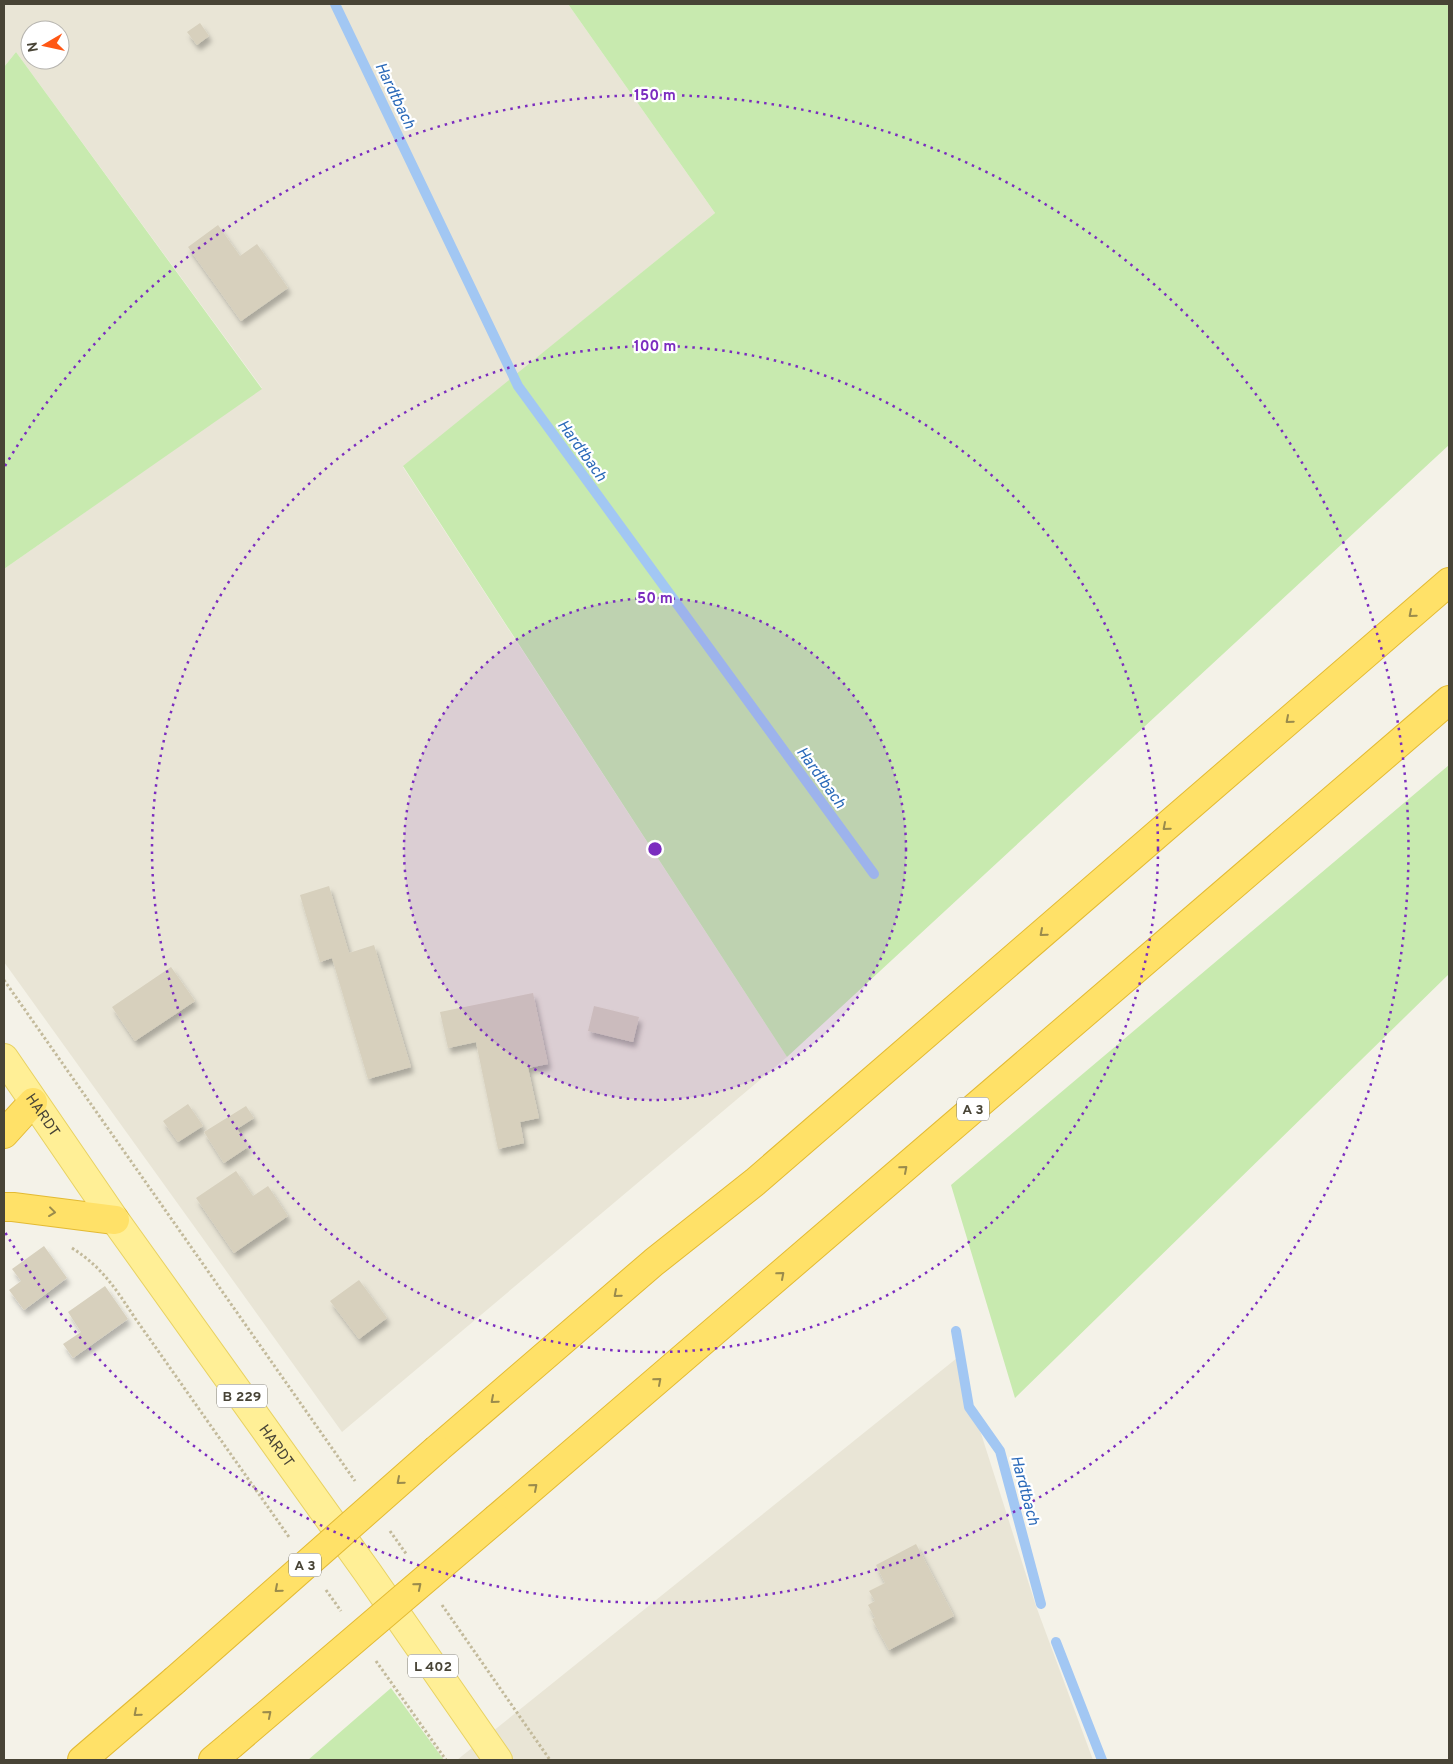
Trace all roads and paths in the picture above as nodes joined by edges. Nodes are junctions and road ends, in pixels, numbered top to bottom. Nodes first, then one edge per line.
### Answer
1 (1449, 582) edge
2 (1449, 700) edge
3 (4, 980) edge
4 (4, 1058) edge
5 (33, 1102) junction
6 (4, 1114) edge
7 (4, 1134) edge
8 (4, 1207) edge
9 (115, 1220) junction
10 (69, 1246) dead end
11 (360, 1487) dead end
12 (388, 1528) dead end
13 (290, 1538) dead end
14 (411, 1560) dead end
15 (368, 1573) joint
16 (324, 1587) dead end
17 (439, 1601) dead end
18 (347, 1619) dead end
19 (375, 1659) dead end
20 (222, 1753) edge
21 (82, 1760) edge
22 (446, 1760) edge
23 (498, 1760) edge
24 (550, 1760) edge

1 -> 21 highway, A 3, bridge
20 -> 2 highway, A 3, bridge
3 - 11 path
4 - 5 main road, HARDT / B 229
5 - 6 highway
5 - 7 highway
5 - 9 main road, HARDT / B 229
8 -> 9 highway
9 - 15 main road, HARDT / B 229
10 - 13 path
12 - 14 path
15 - 23 main road, HARDT / L 402
16 - 18 path
17 - 24 path
19 - 22 path

